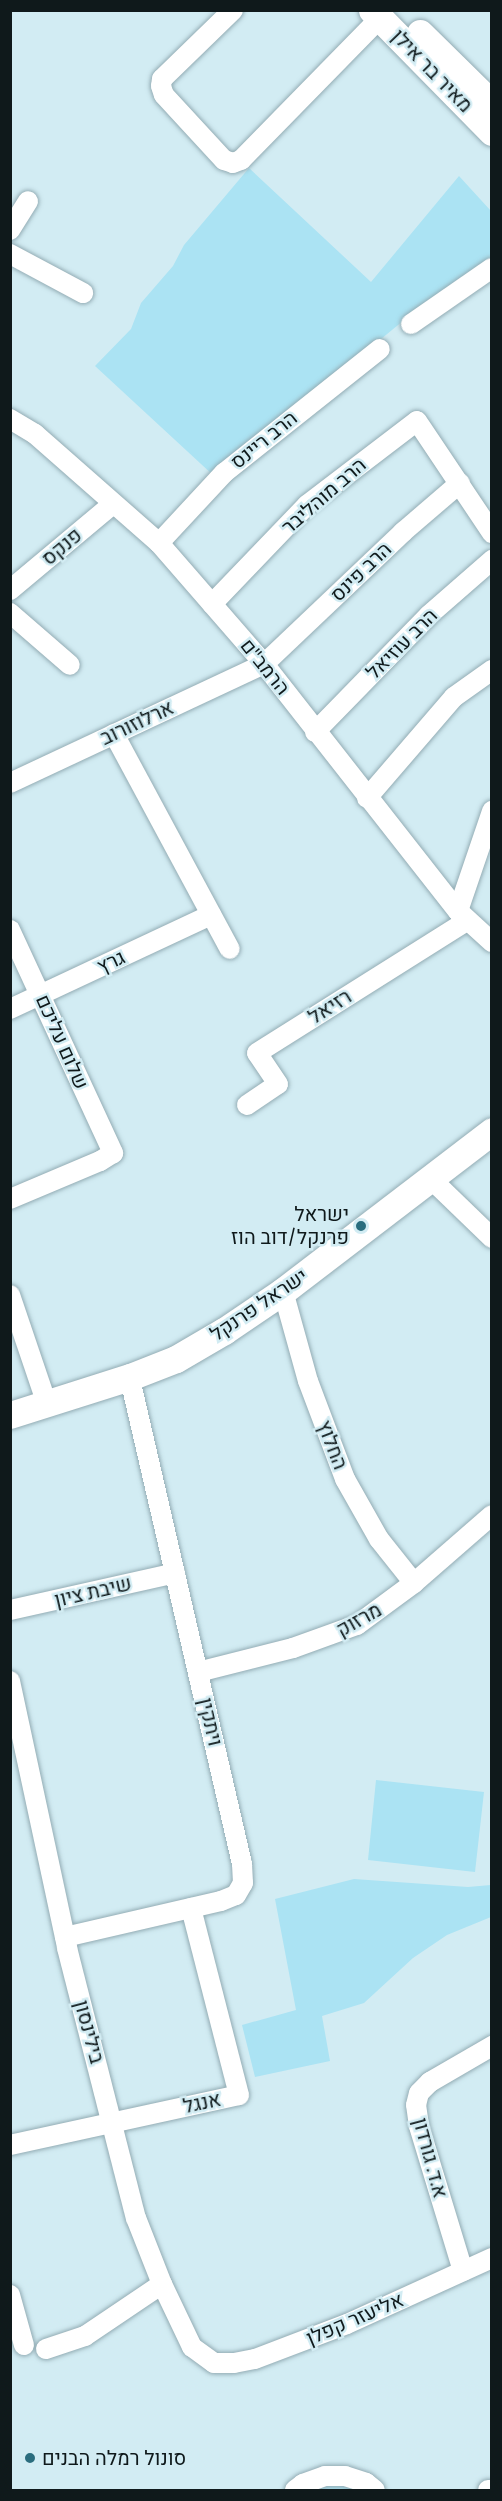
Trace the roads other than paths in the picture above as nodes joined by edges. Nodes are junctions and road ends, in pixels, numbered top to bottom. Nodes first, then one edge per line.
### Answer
1 (233, 10) edge
2 (382, 13) edge
3 (492, 104) edge
4 (492, 132) edge
5 (28, 201) dead end
6 (10, 230) edge
7 (10, 254) edge
8 (492, 268) edge
9 (83, 293) dead end
10 (411, 324) dead end
11 (380, 349) dead end
12 (10, 419) edge
13 (460, 483) junction
14 (113, 504) junction
15 (492, 533) edge
16 (159, 543) junction
17 (492, 560) edge
18 (10, 590) edge
19 (212, 604) junction
20 (10, 613) edge
21 (264, 664) junction
22 (70, 665) dead end
23 (492, 670) edge
24 (315, 732) junction
25 (114, 734) junction
26 (10, 783) edge
27 (367, 798) junction
28 (492, 811) edge
29 (211, 915) junction
30 (462, 916) junction
31 (10, 930) edge
32 (492, 942) edge
33 (230, 949) dead end
34 (41, 995) junction
35 (10, 1009) edge
36 (248, 1106) dead end
37 (487, 1132) edge
38 (431, 1179) junction
39 (10, 1199) edge
40 (492, 1238) edge
41 (283, 1291) junction
42 (10, 1295) edge
43 (130, 1377) junction
44 (47, 1404) junction
45 (10, 1415) edge
46 (492, 1515) edge
47 (175, 1573) junction
48 (414, 1583) junction
49 (10, 1610) edge
50 (198, 1672) junction
51 (10, 1681) edge
52 (191, 1908) junction
53 (65, 1937) junction
54 (492, 2046) edge
55 (112, 2122) junction
56 (10, 2145) edge
57 (492, 2258) edge
58 (463, 2271) junction
59 (162, 2284) junction
60 (10, 2295) edge
61 (24, 2345) dead end
62 (46, 2349) dead end
63 (214, 2363) joint
64 (296, 2490) edge
65 (375, 2490) edge

1 - 2 street
2 - 3 street, מאיר בר אילן
2 - 4 street, מאיר בר אילן
5 - 6 street
7 - 9 street
8 - 10 street
11 - 16 street, הרב ריינס
12 - 14 street, הרמב"ם
13 - 15 street
13 - 19 street, הרב מוהליבר
13 - 21 street, הרב פינס
14 - 16 street, הרמב"ם
14 - 18 street, פנקס
16 - 19 street, הרמב"ם
17 - 24 street, הרב עוזיאל
19 - 21 street, הרמב"ם
20 - 22 street
21 - 24 street, הרמב"ם
21 - 25 street, ארלוזורוב
23 - 27 street
24 - 27 street, הרמב"ם
25 - 26 street, ארלוזורוב
25 - 29 street
27 - 30 street, הרמב"ם
28 - 30 street
29 - 33 street
29 - 34 street, גרץ
30 - 32 street, הרמב"ם
30 - 36 street, רזיאל
31 - 34 street, שלום עליכם
34 - 35 street, גרץ
34 - 39 street, שלום עליכם
37 - 38 street, ישראל פרנקל
38 - 40 street
38 - 41 street, ישראל פרנקל
41 - 43 street, ישראל פרנקל
41 - 48 street, החלוץ
42 - 44 street
43 - 44 street, ישראל פרנקל
43 - 47 street, ויתקין
44 - 45 street, ישראל פרנקל
46 - 48 street, מרזוק
47 - 49 street, שיבת ציון
47 - 50 street, ויתקין
48 - 50 street, מרזוק
50 - 52 street, ויתקין
51 - 53 street, בילינסון
52 - 53 street, ויתקין
52 - 55 street, אנגל
53 - 55 street, בילינסון
54 - 58 street, א.ד. גורדון
55 - 56 street, אנגל
55 - 59 street, בילינסון
57 - 58 street, אליעזר קפלן
58 - 63 street, אליעזר קפלן
59 - 62 street
59 - 63 street, בילינסון
60 - 61 street
64 - 65 street

